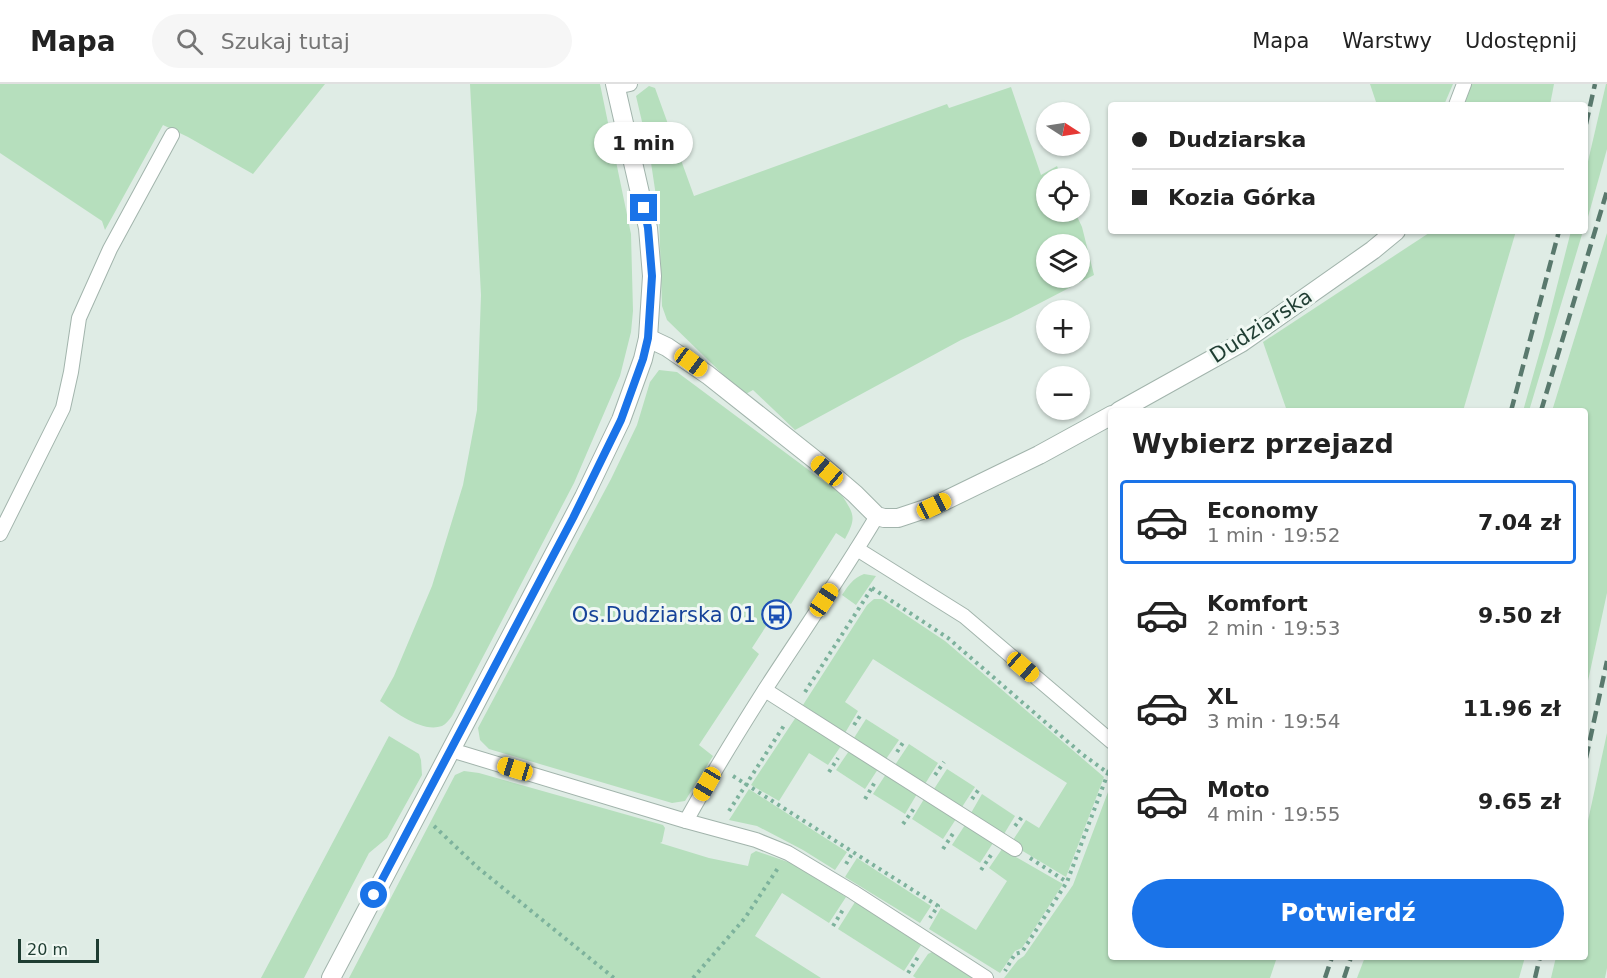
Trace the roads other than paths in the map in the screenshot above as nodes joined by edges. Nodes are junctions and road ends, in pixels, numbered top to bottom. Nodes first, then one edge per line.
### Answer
1 (1464, 84) edge
2 (620, 85) edge
3 (1457, 102) edge
4 (172, 135) dead end
5 (1392, 234) edge
6 (648, 338) junction
7 (1124, 408) edge
8 (1108, 417) edge
9 (877, 516) junction
10 (0, 534) edge
11 (858, 549) junction
12 (765, 690) junction
13 (1108, 739) edge
14 (451, 750) junction
15 (686, 821) junction
16 (1016, 849) road end
17 (331, 978) edge
18 (986, 978) edge

1 - 3 lane
2 - 6 street
4 - 10 lane
5 - 7 street, Dudziarska
6 - 9 street
6 - 14 street
8 - 9 street
9 - 11 lane
11 - 12 lane
11 - 13 lane
12 - 15 lane
12 - 16 lane
14 - 15 lane
14 - 17 street
15 - 18 lane

